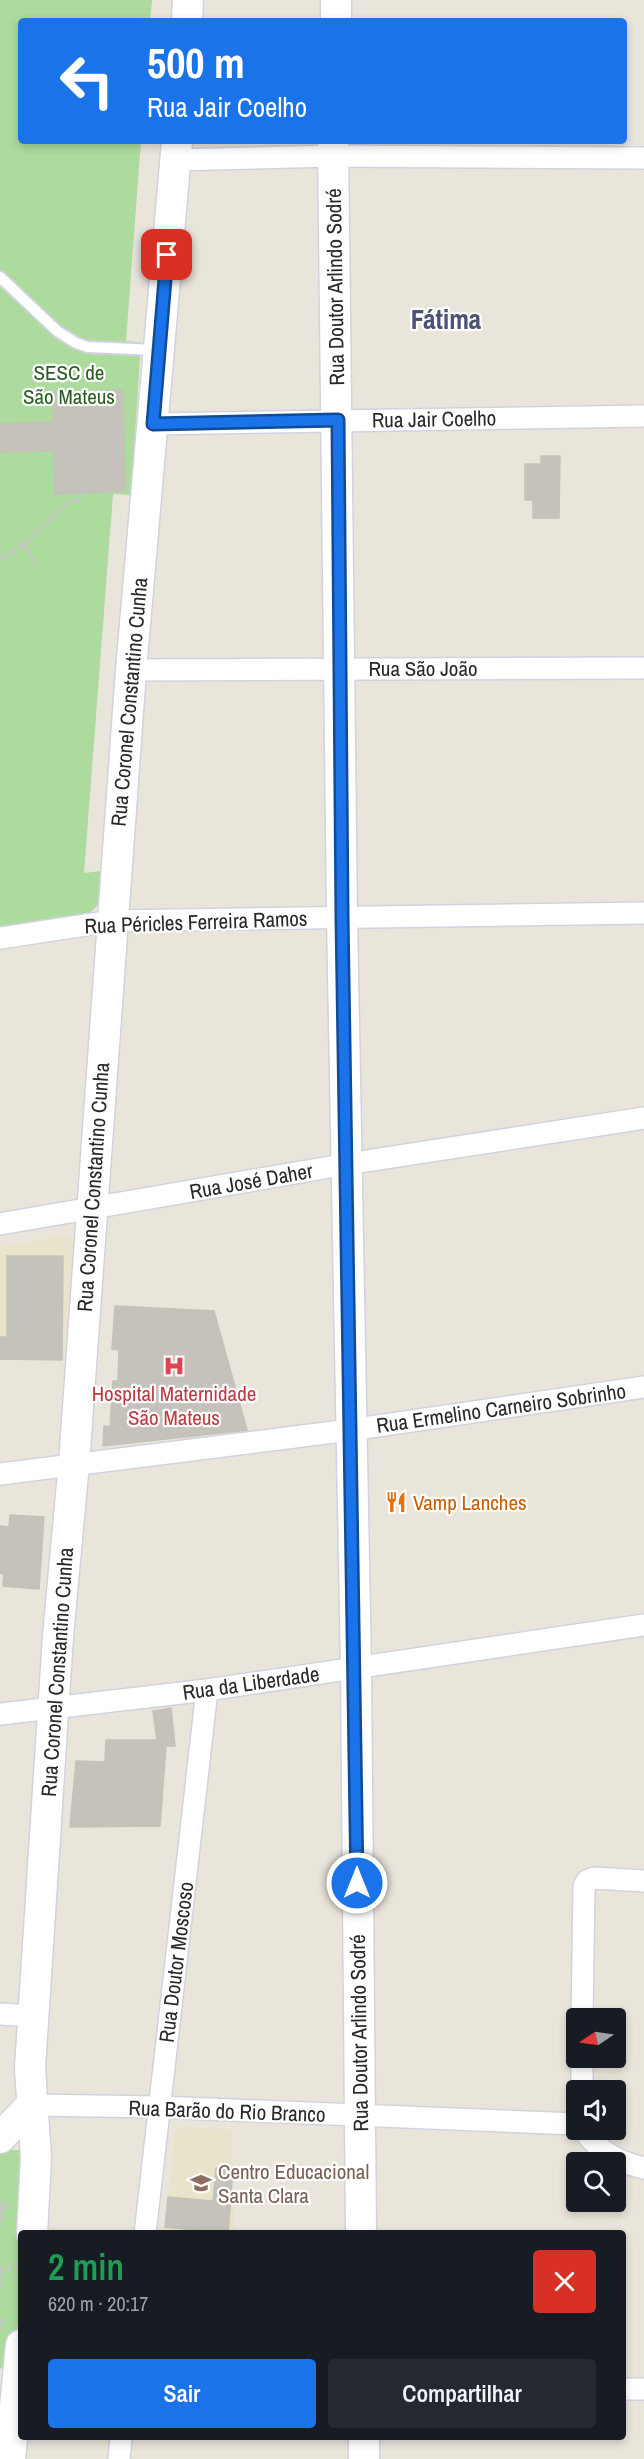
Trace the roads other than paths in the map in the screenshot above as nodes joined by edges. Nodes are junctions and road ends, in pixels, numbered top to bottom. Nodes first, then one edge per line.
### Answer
1 (188, 0) edge
2 (336, 0) edge
3 (187, 18) edge
4 (336, 18) edge
5 (333, 148) edge
6 (176, 151) edge
7 (644, 158) edge
8 (0, 277) edge
9 (159, 350) junction
10 (644, 416) edge
11 (338, 420) junction
12 (153, 424) junction
13 (644, 668) edge
14 (339, 669) junction
15 (131, 670) junction
16 (644, 913) edge
17 (342, 917) junction
18 (112, 921) junction
19 (0, 939) edge
20 (644, 1118) edge
21 (347, 1164) junction
22 (91, 1210) junction
23 (0, 1224) edge
24 (644, 1387) edge
25 (350, 1430) junction
26 (74, 1463) junction
27 (0, 1474) edge
28 (644, 1625) edge
29 (356, 1669) junction
30 (207, 1690) junction
31 (53, 1708) junction
32 (0, 1714) edge
33 (644, 1881) edge
34 (582, 2008) edge
35 (0, 2014) edge
36 (34, 2016) junction
37 (31, 2105) junction
38 (159, 2107) junction
39 (359, 2117) junction
40 (566, 2124) edge
41 (0, 2138) edge
42 (593, 2140) edge
43 (36, 2158) junction
44 (644, 2168) edge
45 (32, 2230) edge
46 (145, 2230) edge
47 (361, 2230) edge
48 (13, 2361) edge
49 (626, 2389) edge
50 (644, 2389) edge
51 (121, 2440) edge
52 (364, 2440) edge
53 (10, 2459) edge
54 (119, 2459) edge
55 (364, 2459) edge

1 - 3 street
2 - 4 street
5 - 6 street
5 - 7 street
5 - 11 street, Rua Doutor Arlindo Sodré
6 - 9 street, Rua Coronel Constantino Cunha
8 - 9 lane
9 - 12 street, Rua Coronel Constantino Cunha
10 - 11 street, Rua Jair Coelho
11 - 12 street, Rua Jair Coelho
11 - 14 street, Rua Doutor Arlindo Sodré
12 - 15 street, Rua Coronel Constantino Cunha
13 - 14 street, Rua São João
14 - 15 street, Rua São João
14 - 17 street, Rua Doutor Arlindo Sodré
15 - 18 street, Rua Coronel Constantino Cunha
16 - 17 street, Rua Péricles Ferreira Ramos
17 - 18 street, Rua Péricles Ferreira Ramos
17 - 21 street, Rua Doutor Arlindo Sodré
18 - 19 street, Rua Péricles Ferreira Ramos
18 - 22 street, Rua Coronel Constantino Cunha
20 - 21 street, Rua José Daher
21 - 22 street, Rua José Daher
21 - 25 street, Rua Doutor Arlindo Sodré
22 - 23 street, Rua José Daher
22 - 26 street, Rua Coronel Constantino Cunha
24 - 25 street, Rua Ermelino Carneiro Sobrinho
25 - 26 street, Rua Ermelino Carneiro Sobrinho
25 - 29 street, Rua Doutor Arlindo Sodré
26 - 27 street, Rua Ermelino Carneiro Sobrinho
26 - 31 street, Rua Coronel Constantino Cunha
28 - 29 street, Rua da Liberdade
29 - 30 street, Rua da Liberdade
29 - 39 street, Rua Doutor Arlindo Sodré
30 - 31 street, Rua da Liberdade
30 - 38 street, Rua Doutor Moscoso
31 - 32 street, Rua da Liberdade
31 - 36 street, Rua Coronel Constantino Cunha
33 - 34 street
35 - 36 street
36 - 37 street, Rua Coronel Constantino Cunha
37 - 38 street, Rua Barão do Rio Branco
37 - 41 street
37 - 43 street, Rua Coronel Constantino Cunha
38 - 39 street, Rua Barão do Rio Branco
38 - 46 street, Rua Doutor Moscoso
39 - 40 street, Rua Barão do Rio Branco
39 - 47 street, Rua Doutor Arlindo Sodré
41 - 43 street
42 - 44 street
43 - 45 street, Rua Coronel Constantino Cunha
48 - 53 street
49 - 50 street
51 - 54 street
52 - 55 street

